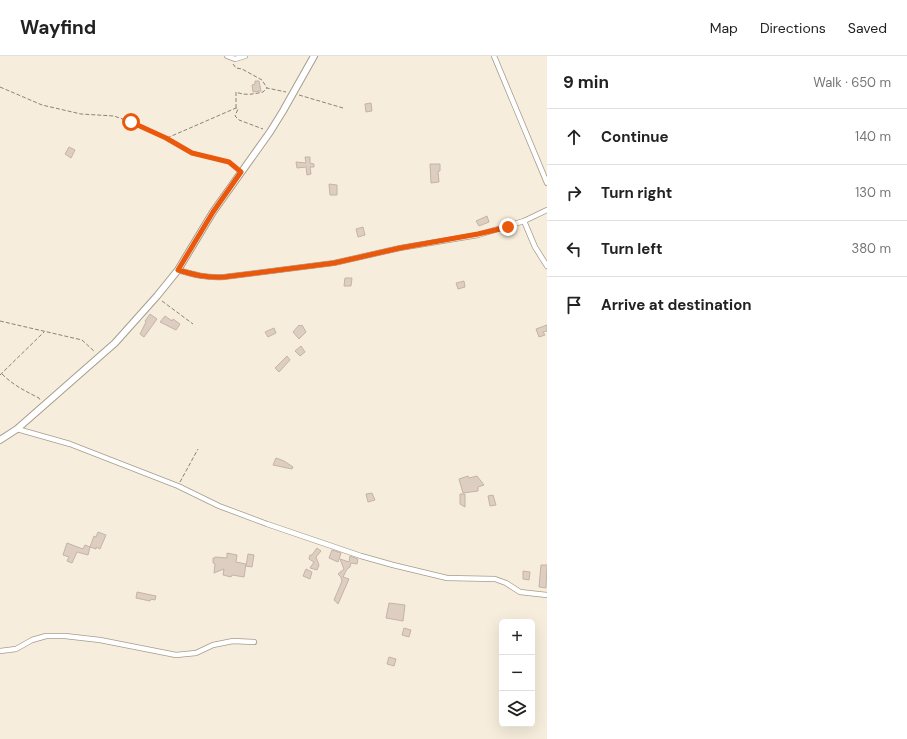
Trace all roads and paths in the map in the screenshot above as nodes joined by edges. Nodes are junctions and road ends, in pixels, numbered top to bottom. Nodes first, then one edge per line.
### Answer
1 (228, 56) edge
2 (245, 56) edge
3 (314, 56) edge
4 (494, 56) edge
5 (0, 87) edge
6 (267, 88) junction
7 (293, 93) junction
8 (236, 108) junction
9 (343, 108) dead end
10 (270, 132) junction
11 (166, 138) junction
12 (241, 172) junction
13 (547, 183) edge
14 (547, 210) edge
15 (524, 221) junction
16 (547, 266) edge
17 (178, 270) junction
18 (157, 296) junction
19 (0, 321) edge
20 (193, 324) dead end
21 (45, 332) junction
22 (97, 358) junction
23 (1, 374) edge
24 (43, 405) junction
25 (17, 429) junction
26 (0, 440) edge
27 (198, 449) dead end
28 (178, 486) junction
29 (547, 595) edge
30 (254, 642) dead end
31 (0, 651) edge

1 - 2 street
1 - 6 path
3 - 7 street
4 - 13 street
5 - 11 path
6 - 7 path
6 - 8 path
7 - 9 path
7 - 10 street
8 - 10 path
8 - 11 path
10 - 12 street
11 - 12 path
12 - 17 street
14 - 15 street
15 - 16 street
15 - 17 street
17 - 18 street
18 - 20 path
18 - 22 street
19 - 21 path
21 - 22 path
21 - 23 path
22 - 24 street
23 - 24 path
24 - 25 street
25 - 26 street
25 - 28 street
27 - 28 path
28 - 29 street
30 - 31 street

